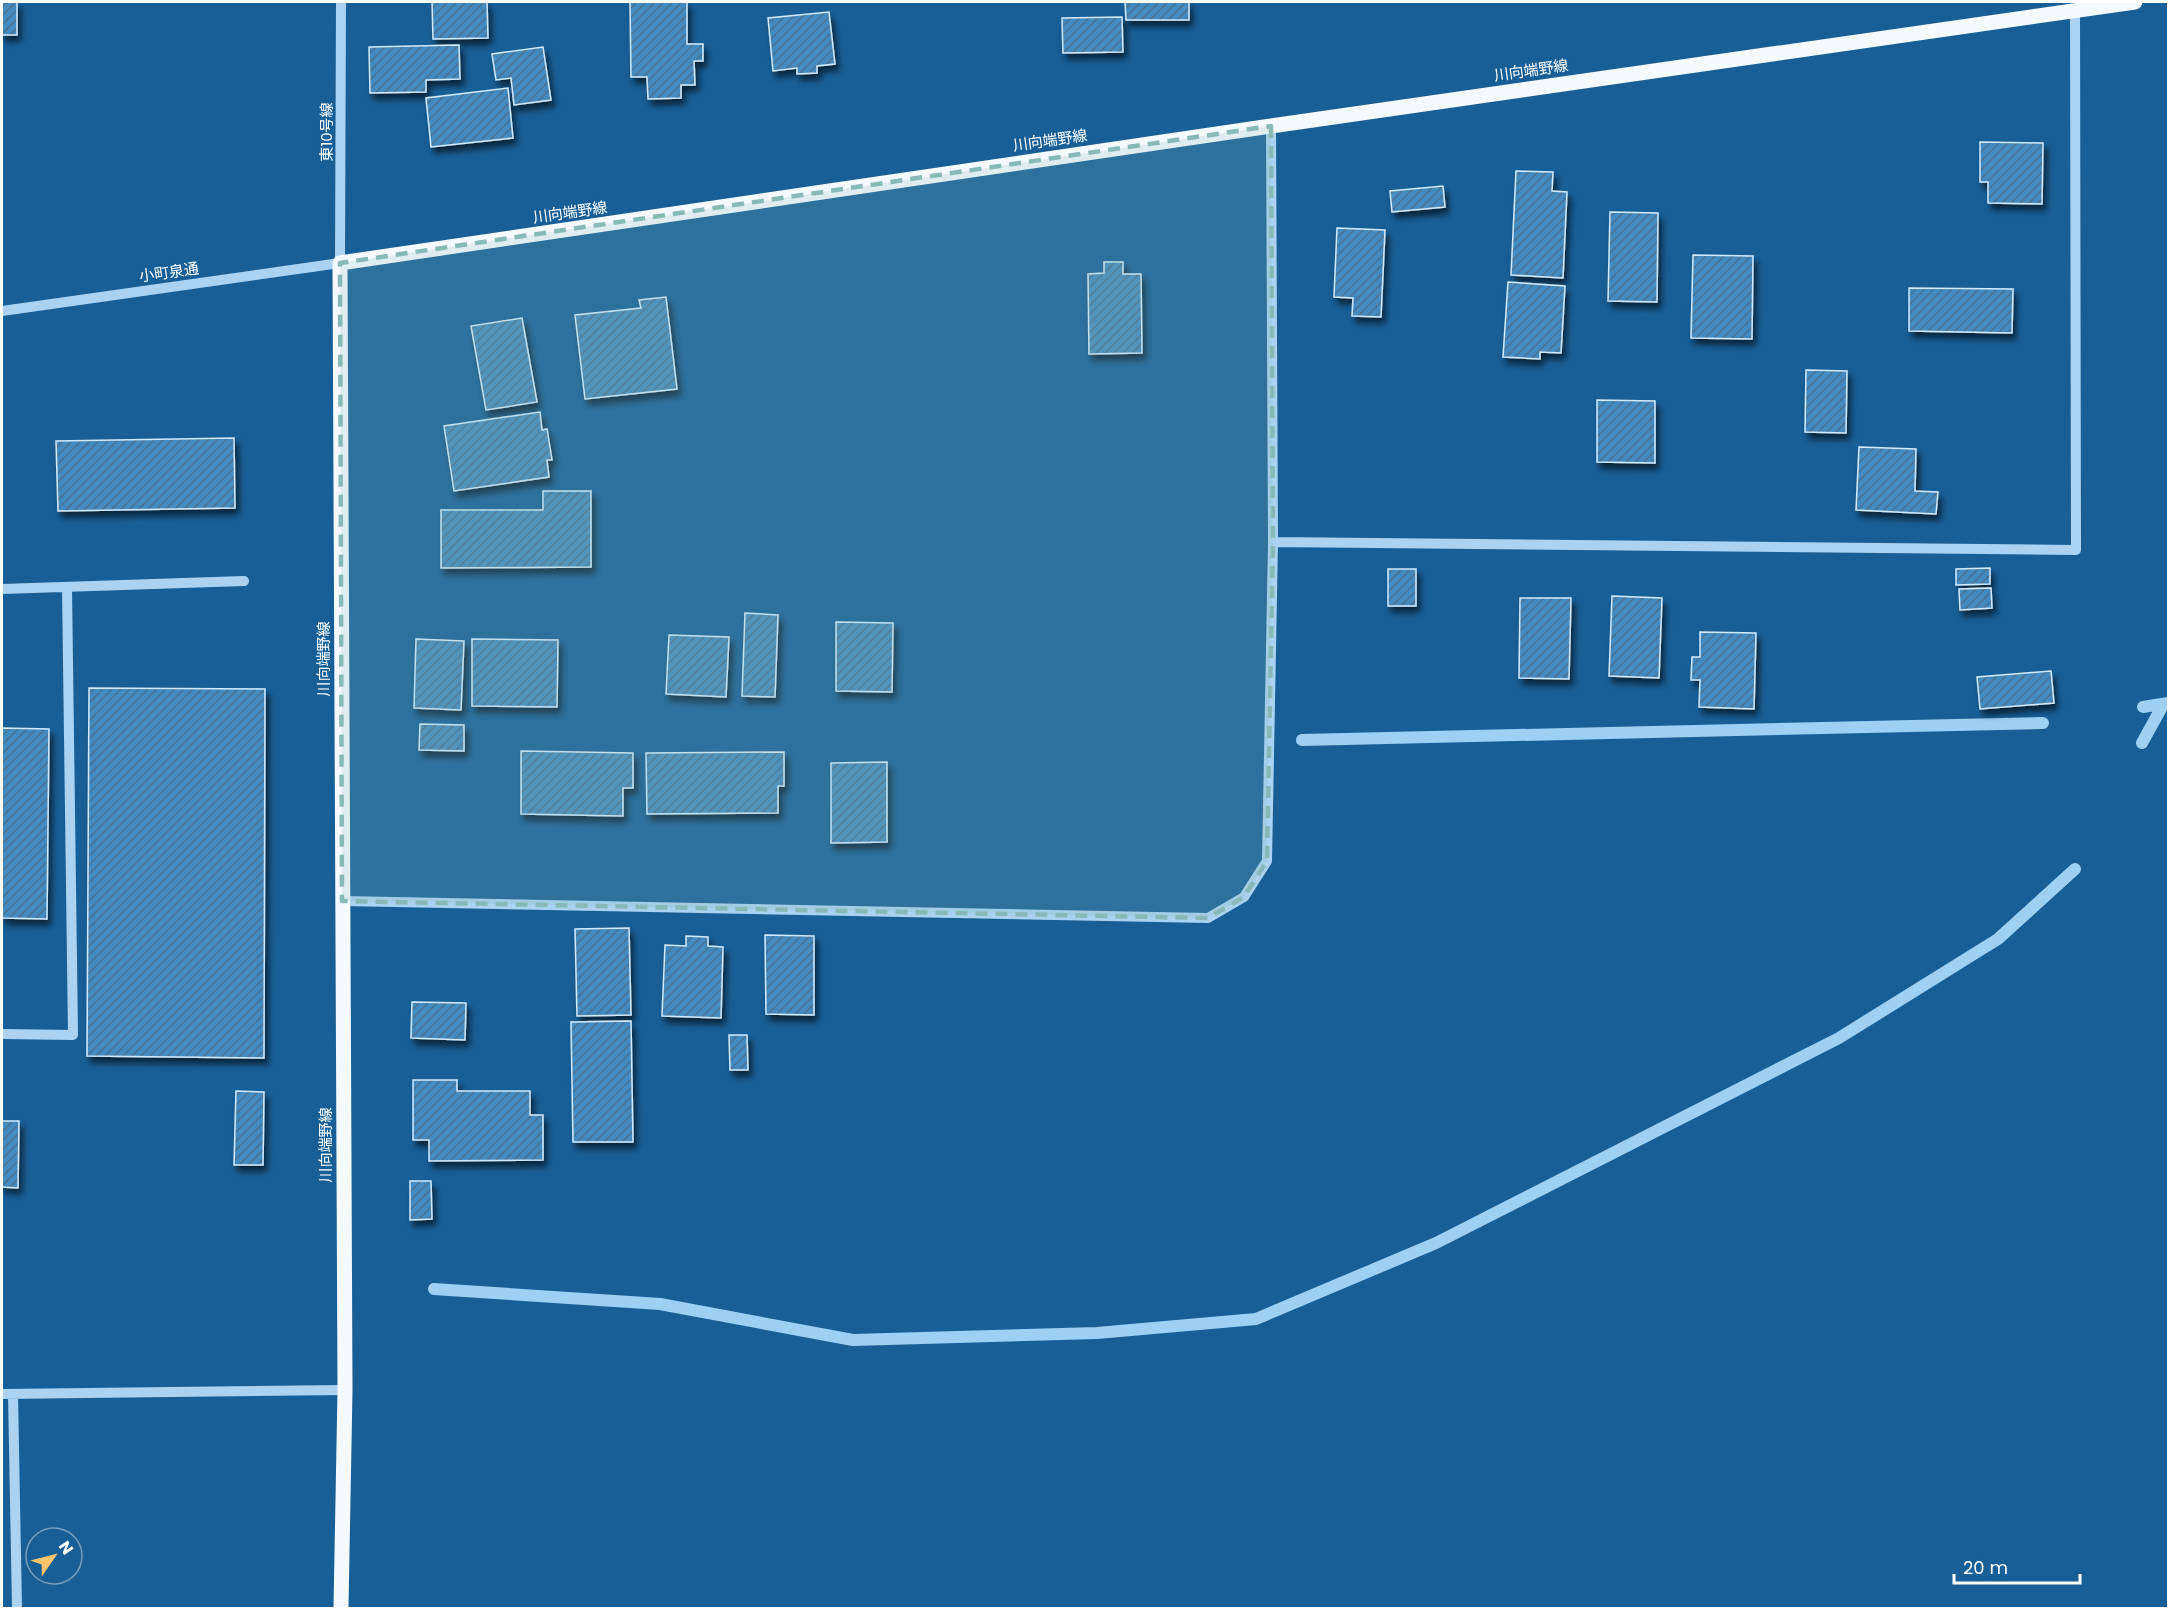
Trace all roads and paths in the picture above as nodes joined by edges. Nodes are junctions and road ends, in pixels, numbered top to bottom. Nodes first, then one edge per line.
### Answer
1 (341, 2) edge
2 (2135, 2) edge
3 (2075, 10) junction
4 (1271, 126) junction
5 (340, 263) junction
6 (2, 311) edge
7 (1273, 542) junction
8 (244, 581) dead end
9 (67, 587) junction
10 (2, 589) edge
11 (342, 901) junction
12 (2, 1034) edge
13 (345, 1390) junction
14 (7, 1394) edge
15 (17, 1608) edge
16 (341, 1608) edge

1 - 5 street, 東10号線
2 - 3 main road, 川向端野線
3 - 4 main road, 川向端野線
3 - 7 street
4 - 5 main road, 川向端野線
4 - 7 street
5 - 6 street, 小町泉通
5 - 11 main road, 川向端野線
7 - 11 street
8 - 9 street
9 - 10 street
9 - 12 street
11 - 13 main road, 川向端野線
13 - 14 street
13 - 16 main road, 川向端野線
14 - 15 street

